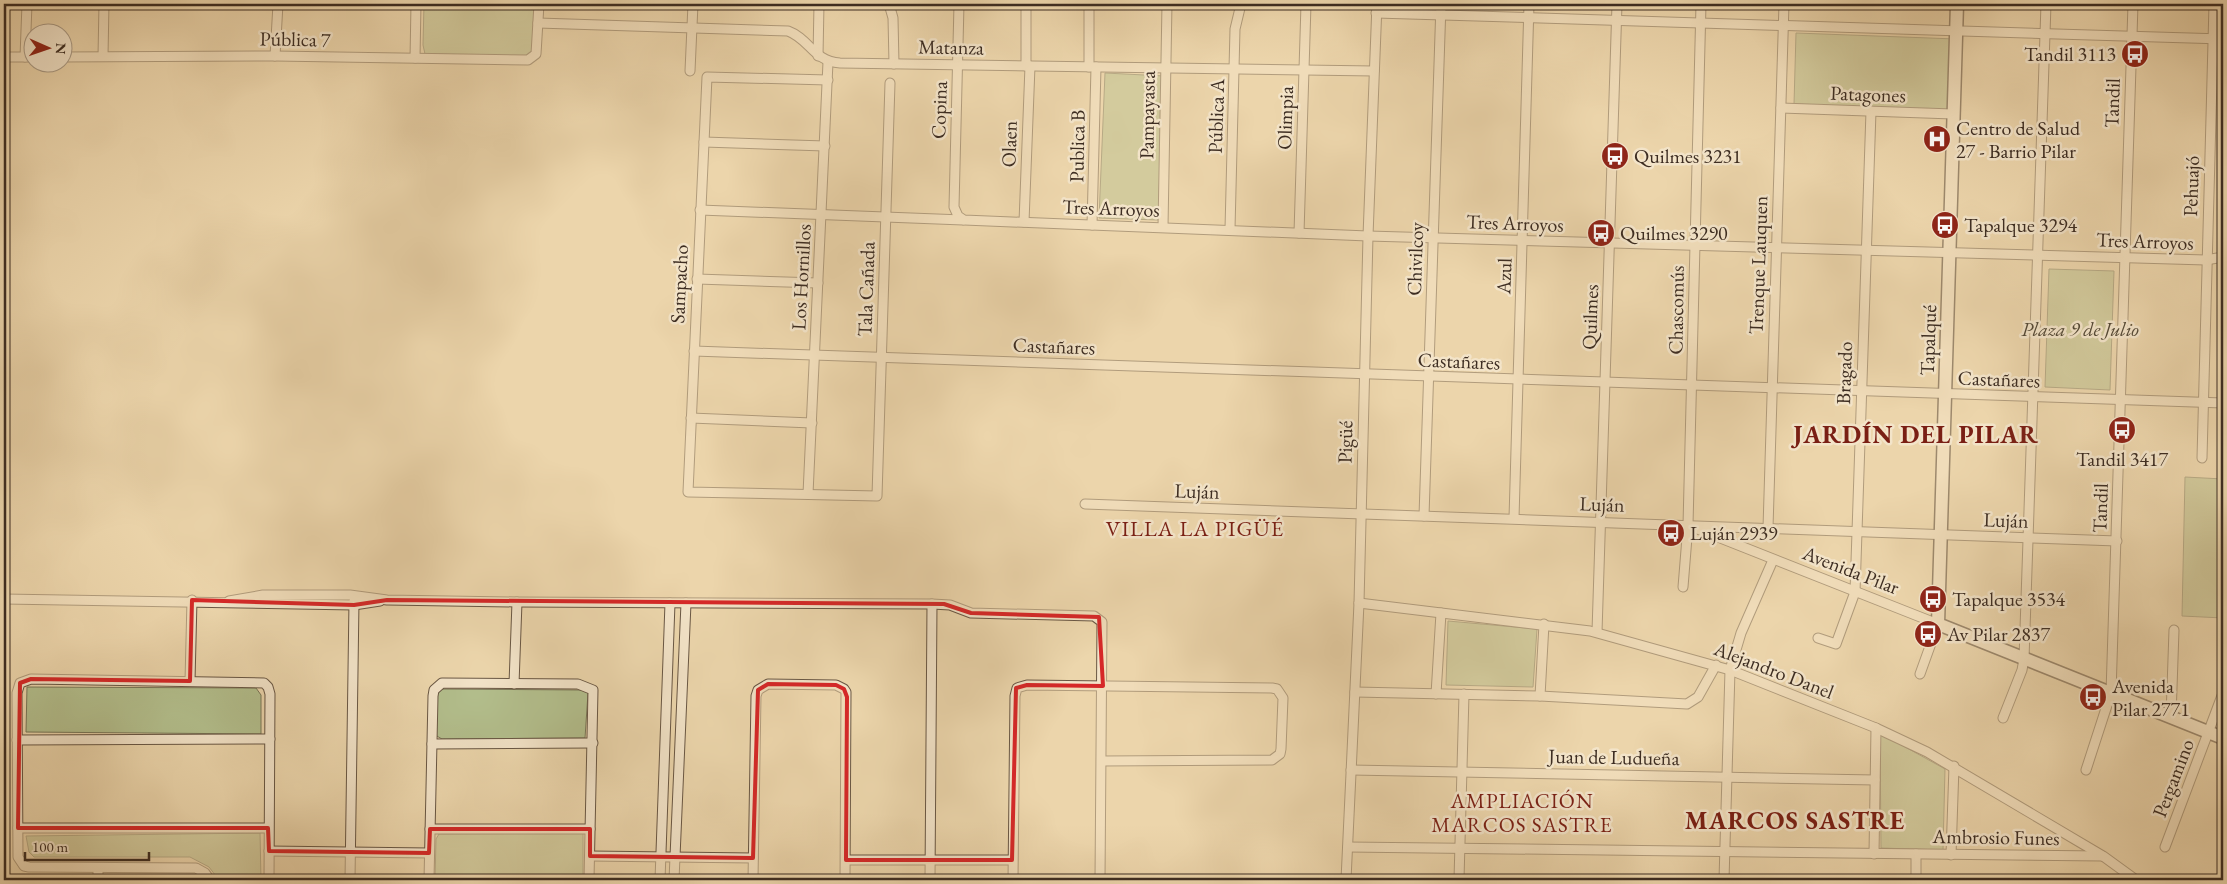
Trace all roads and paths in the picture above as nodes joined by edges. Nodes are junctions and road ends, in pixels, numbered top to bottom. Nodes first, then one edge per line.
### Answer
1 (28, 4) edge
2 (104, 4) edge
3 (278, 4) edge
4 (416, 4) edge
5 (539, 4) edge
6 (693, 4) edge
7 (819, 4) edge
8 (889, 4) edge
9 (960, 4) edge
10 (1026, 4) edge
11 (1089, 4) edge
12 (1167, 4) edge
13 (1241, 4) edge
14 (1306, 4) edge
15 (1441, 4) edge
16 (1529, 4) edge
17 (1617, 4) edge
18 (1701, 4) edge
19 (1784, 4) edge
20 (1957, 4) edge
21 (2046, 4) edge
22 (2133, 4) edge
23 (2214, 4) edge
24 (1377, 8) edge
25 (1441, 15) junction
26 (1529, 18) junction
27 (1617, 21) junction
28 (28, 22) edge
29 (538, 23) junction
30 (1700, 24) junction
31 (1783, 26) junction
32 (692, 27) junction
33 (1956, 32) junction
34 (2046, 34) junction
35 (2132, 37) junction
36 (2212, 38) junction
37 (2223, 39) edge
38 (103, 56) junction
39 (275, 56) junction
40 (818, 56) junction
41 (4, 57) edge
42 (22, 57) edge
43 (72, 57) edge
44 (415, 58) junction
45 (828, 62) junction
46 (894, 64) junction
47 (958, 65) junction
48 (1028, 66) junction
49 (1093, 67) junction
50 (1166, 68) junction
51 (1235, 68) junction
52 (1304, 70) junction
53 (690, 71) dead end
54 (1374, 71) junction
55 (828, 80) junction
56 (890, 83) dead end
57 (1781, 108) junction
58 (1871, 111) junction
59 (1954, 114) junction
60 (704, 142) junction
61 (825, 146) junction
62 (700, 210) junction
63 (822, 215) junction
64 (886, 217) junction
65 (961, 218) junction
66 (1024, 222) junction
67 (1092, 225) junction
68 (1163, 227) junction
69 (1230, 229) junction
70 (1299, 232) junction
71 (1368, 236) junction
72 (1433, 238) junction
73 (1522, 241) junction
74 (1611, 243) junction
75 (1695, 246) junction
76 (1776, 248) junction
77 (1865, 251) junction
78 (1949, 253) junction
79 (2038, 256) junction
80 (2125, 258) junction
81 (2223, 258) edge
82 (2206, 260) junction
83 (697, 279) junction
84 (818, 283) junction
85 (694, 351) junction
86 (815, 355) junction
87 (882, 357) junction
88 (1364, 375) junction
89 (1429, 377) junction
90 (1518, 380) junction
91 (1606, 383) junction
92 (1692, 386) junction
93 (1772, 388) junction
94 (1861, 392) junction
95 (1945, 394) junction
96 (2033, 397) junction
97 (2121, 400) junction
98 (2202, 403) junction
99 (2223, 403) edge
100 (691, 418) junction
101 (812, 423) junction
102 (2202, 458) dead end
103 (808, 494) junction
104 (1085, 504) dead end
105 (1361, 515) junction
106 (1424, 516) junction
107 (1514, 518) junction
108 (1600, 522) junction
109 (1688, 525) junction
110 (1768, 528) junction
111 (1857, 532) junction
112 (1940, 535) junction
113 (2028, 538) junction
114 (2117, 541) junction
115 (1773, 560) junction
116 (1684, 587) dead end
117 (1855, 592) junction
118 (4, 599) edge
119 (192, 600) junction
120 (354, 600) junction
121 (517, 602) junction
122 (670, 603) junction
123 (686, 603) junction
124 (1359, 603) junction
125 (932, 604) junction
126 (1441, 613) junction
127 (1544, 624) junction
128 (1938, 624) junction
129 (2174, 630) dead end
130 (1597, 632) junction
131 (1818, 638) dead end
132 (2024, 659) junction
133 (1716, 666) junction
134 (1730, 670) junction
135 (1920, 674) dead end
136 (190, 681) junction
137 (514, 684) junction
138 (1103, 686) junction
139 (1355, 692) junction
140 (2111, 693) junction
141 (2223, 693) edge
142 (1436, 694) junction
143 (1464, 694) junction
144 (1540, 696) junction
145 (2171, 717) junction
146 (2003, 718) dead end
147 (1876, 728) junction
148 (2209, 732) junction
149 (2223, 738) edge
150 (270, 739) junction
151 (18, 740) junction
152 (593, 743) junction
153 (432, 744) junction
154 (1102, 762) junction
155 (1954, 766) junction
156 (1351, 770) junction
157 (2086, 770) dead end
158 (1462, 772) junction
159 (1726, 777) junction
160 (1875, 780) junction
161 (18, 828) junction
162 (268, 828) junction
163 (430, 829) junction
164 (590, 829) junction
165 (1348, 847) junction
166 (1460, 848) junction
167 (2165, 848) dead end
168 (268, 851) junction
169 (350, 852) junction
170 (1724, 852) junction
171 (429, 853) junction
172 (1874, 854) junction
173 (1916, 854) junction
174 (1951, 854) junction
175 (590, 856) junction
176 (662, 856) junction
177 (2103, 856) junction
178 (675, 857) junction
179 (753, 858) junction
180 (846, 860) junction
181 (930, 860) junction
182 (1012, 860) junction
183 (98, 868) junction
184 (98, 880) edge
185 (210, 880) edge
186 (268, 880) edge
187 (350, 880) edge
188 (429, 880) edge
189 (588, 880) edge
190 (660, 880) edge
191 (674, 880) edge
192 (753, 880) edge
193 (845, 880) edge
194 (930, 880) edge
195 (1013, 880) edge
196 (1100, 880) edge
197 (1346, 880) edge
198 (1459, 880) edge
199 (1724, 880) edge
200 (1916, 880) edge
201 (2136, 880) edge

1 - 28 street
2 - 38 street
3 - 39 street
4 - 44 street
5 - 29 street
6 - 32 street
7 - 40 street
8 - 46 street
9 - 47 street, Copina
10 - 48 street, Olaen
11 - 49 street, Publica B
12 - 50 street, Pampayasta
13 - 51 street, Pública A
14 - 52 street, Olimpia
15 - 25 street, Chivilcoy
16 - 26 street, Azul
17 - 27 street, Quilmes
18 - 30 street, Chascomús
19 - 31 street, Trenque Lauquen
20 - 33 main road, Tapalqué
21 - 34 street
22 - 35 street, Tandil
23 - 36 street, Pehuajó
24 - 25 street
24 - 54 street, Pigüé
25 - 26 street
25 - 72 street, Chivilcoy
26 - 27 street
26 - 73 street, Azul
27 - 30 street
27 - 74 street, Quilmes
29 - 32 street, Matanza
29 - 44 street, Pública 7
30 - 31 street
30 - 75 street, Chascomús
31 - 33 street
31 - 57 street, Trenque Lauquen
32 - 40 street, Matanza
32 - 53 street
33 - 34 street
33 - 59 main road, Tapalqué
34 - 35 street
34 - 79 street
35 - 36 street
35 - 80 street, Tandil
36 - 37 street
36 - 82 street, Pehuajó
38 - 39 street, Pública 7
38 - 43 street, Pública 7
39 - 44 street, Pública 7
40 - 45 street, Matanza
41 - 42 street
45 - 46 street, Matanza
45 - 55 street, Los Hornillos
46 - 47 street, Matanza
47 - 48 street, Matanza
47 - 65 street, Copina
48 - 49 street, Matanza
48 - 66 street, Olaen
49 - 50 street, Matanza
49 - 67 street, Publica B
50 - 51 street, Matanza
50 - 68 street, Pampayasta
51 - 52 street, Matanza
51 - 69 street, Pública A
52 - 54 street, Matanza
52 - 70 street, Olimpia
54 - 71 street, Pigüé
55 - 60 street, Sampacho
55 - 61 street, Los Hornillos
56 - 64 street, Tala Cañada
57 - 58 street, Patagones
57 - 76 street, Trenque Lauquen
58 - 59 street, Patagones
58 - 77 street, Bragado
59 - 78 main road, Tapalqué
60 - 61 street
60 - 62 street, Sampacho
61 - 63 street, Los Hornillos
62 - 63 street, Tres Arroyos
62 - 83 street, Sampacho
63 - 64 street, Tres Arroyos
63 - 84 street, Los Hornillos
64 - 65 street, Tres Arroyos
64 - 87 street, Tala Cañada
65 - 66 street, Tres Arroyos
66 - 67 street, Tres Arroyos
67 - 68 street, Tres Arroyos
68 - 69 street, Tres Arroyos
69 - 70 street, Tres Arroyos
70 - 71 street, Tres Arroyos
71 - 72 street, Tres Arroyos
71 - 88 street, Pigüé
72 - 73 street, Tres Arroyos
72 - 89 street, Chivilcoy
73 - 74 street, Tres Arroyos
73 - 90 street, Azul
74 - 75 street, Tres Arroyos
74 - 91 street, Quilmes
75 - 76 street, Tres Arroyos
75 - 92 street, Chascomús
76 - 77 street, Tres Arroyos
76 - 93 street, Trenque Lauquen
77 - 78 street, Tres Arroyos
77 - 94 street, Bragado
78 - 79 street, Tres Arroyos
78 - 95 main road, Tapalqué
79 - 80 street, Tres Arroyos
79 - 96 street
80 - 82 street, Tres Arroyos
80 - 97 street, Tandil
81 - 82 street, Tres Arroyos
82 - 98 street, Pehuajó
83 - 84 street
83 - 85 street, Sampacho
84 - 86 street, Los Hornillos
85 - 86 street, Castañares
85 - 100 street, Sampacho
86 - 87 street, Castañares
86 - 101 street, Los Hornillos
87 - 88 street, Castañares
87 - 103 street, Tala Cañada
88 - 89 street, Castañares
88 - 105 street, Pigüé
89 - 90 street, Castañares
89 - 106 street, Chivilcoy
90 - 91 street, Castañares
90 - 107 street, Azul
91 - 92 street, Castañares
91 - 108 street, Quilmes
92 - 93 street, Castañares
92 - 109 street, Chascomús
93 - 94 street, Castañares
93 - 110 street, Trenque Lauquen
94 - 95 street, Castañares
94 - 111 street, Bragado
95 - 96 street, Castañares
95 - 112 main road, Tapalqué
96 - 97 street, Castañares
96 - 113 street
97 - 98 street, Castañares
97 - 114 street, Tandil
98 - 99 street, Castañares
98 - 102 street, Pehuajó
100 - 101 street
100 - 103 street, Sampacho
101 - 103 street, Los Hornillos
104 - 105 street, Luján
105 - 106 street, Luján
105 - 124 street, Pigüé
106 - 107 street, Luján
107 - 108 street, Luján
108 - 109 street, Luján
108 - 130 street, Quilmes
109 - 110 street, Luján
109 - 115 street, Avenida Pilar
109 - 116 street, Chascomús
110 - 111 street, Luján
111 - 112 street, Luján
111 - 117 street, Bragado
112 - 113 street, Luján
112 - 128 main road, Tapalqué
113 - 114 street, Luján
113 - 132 street
114 - 140 street, Tandil
115 - 117 street, Avenida Pilar
115 - 134 street
117 - 128 street, Avenida Pilar
117 - 131 street, Bragado
118 - 119 street
119 - 120 street
119 - 136 street
120 - 121 street
120 - 169 street
121 - 122 street
121 - 137 street
122 - 123 street
122 - 176 street
123 - 125 street
123 - 178 street
124 - 126 street, Alejandro Danel
124 - 139 street, Pigüé
125 - 138 street
125 - 181 street
126 - 127 street, Alejandro Danel
126 - 142 street
127 - 130 street, Alejandro Danel
127 - 144 street
128 - 132 main road, Avenida Pilar
128 - 135 street, Tapalqué
129 - 145 street
130 - 133 street, Alejandro Danel
132 - 140 main road, Avenida Pilar
132 - 146 street
133 - 134 street, Alejandro Danel
133 - 144 street
134 - 147 street, Alejandro Danel
134 - 159 street
136 - 150 street
136 - 151 street
137 - 152 street
137 - 153 street
138 - 154 street
138 - 154 street
138 - 182 street
139 - 142 street
139 - 156 street, Pigüé
140 - 145 main road, Avenida Pilar
140 - 157 street, Tandil
141 - 148 street, Pergamino
142 - 143 street
143 - 144 street
143 - 158 street
145 - 148 main road, Avenida Pilar
147 - 155 street, Alejandro Danel
147 - 160 street
148 - 149 main road, Avenida Pilar
148 - 167 street, Pergamino
150 - 151 street
150 - 162 street
151 - 161 street
152 - 153 street
152 - 164 street
153 - 163 street
154 - 196 street
155 - 174 street
155 - 177 street, Alejandro Danel
156 - 158 street, Juan de Ludueña
156 - 165 street, Pigüé
158 - 159 street, Juan de Ludueña
158 - 166 street
159 - 160 street, Juan de Ludueña
159 - 170 street
160 - 172 street
161 - 162 street
161 - 183 street
162 - 168 street
163 - 164 street
163 - 171 street
164 - 175 street
165 - 166 street, Ambrosio Funes
165 - 197 street, Pigüé
166 - 170 street, Ambrosio Funes
166 - 198 street
168 - 169 street
168 - 186 street
169 - 171 street
169 - 187 street
170 - 172 street, Ambrosio Funes
170 - 199 street
171 - 188 street
172 - 173 street, Ambrosio Funes
173 - 174 street, Ambrosio Funes
173 - 200 street
174 - 177 street, Ambrosio Funes
175 - 176 street
175 - 189 street
176 - 178 street
176 - 190 street
177 - 201 street, Alejandro Danel
178 - 179 street
178 - 191 street
179 - 180 street
179 - 192 street
180 - 181 street
180 - 193 street
181 - 182 street
181 - 194 street
182 - 195 street
183 - 184 street
183 - 185 street

